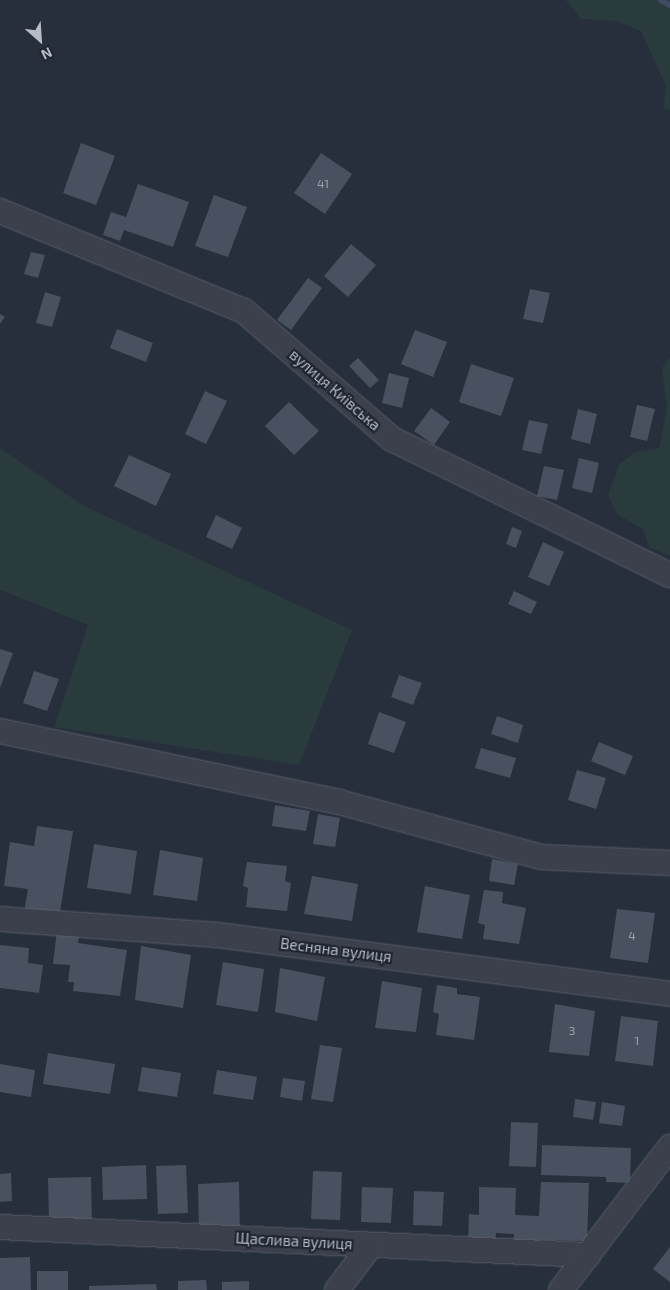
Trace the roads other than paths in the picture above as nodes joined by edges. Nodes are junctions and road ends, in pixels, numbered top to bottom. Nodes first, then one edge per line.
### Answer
1 (0, 211) edge
2 (670, 575) edge
3 (0, 731) edge
4 (670, 863) edge
5 (0, 919) edge
6 (670, 994) edge
7 (670, 1147) edge
8 (0, 1227) edge
9 (371, 1245) junction
10 (588, 1255) junction
11 (337, 1290) edge
12 (561, 1290) edge

1 - 2 street, вулиця Київська
3 - 4 street
5 - 6 street, Весняна вулиця
7 - 10 street
8 - 9 street, Щаслива вулиця
9 - 10 street, Щаслива вулиця
9 - 11 street
10 - 12 street

